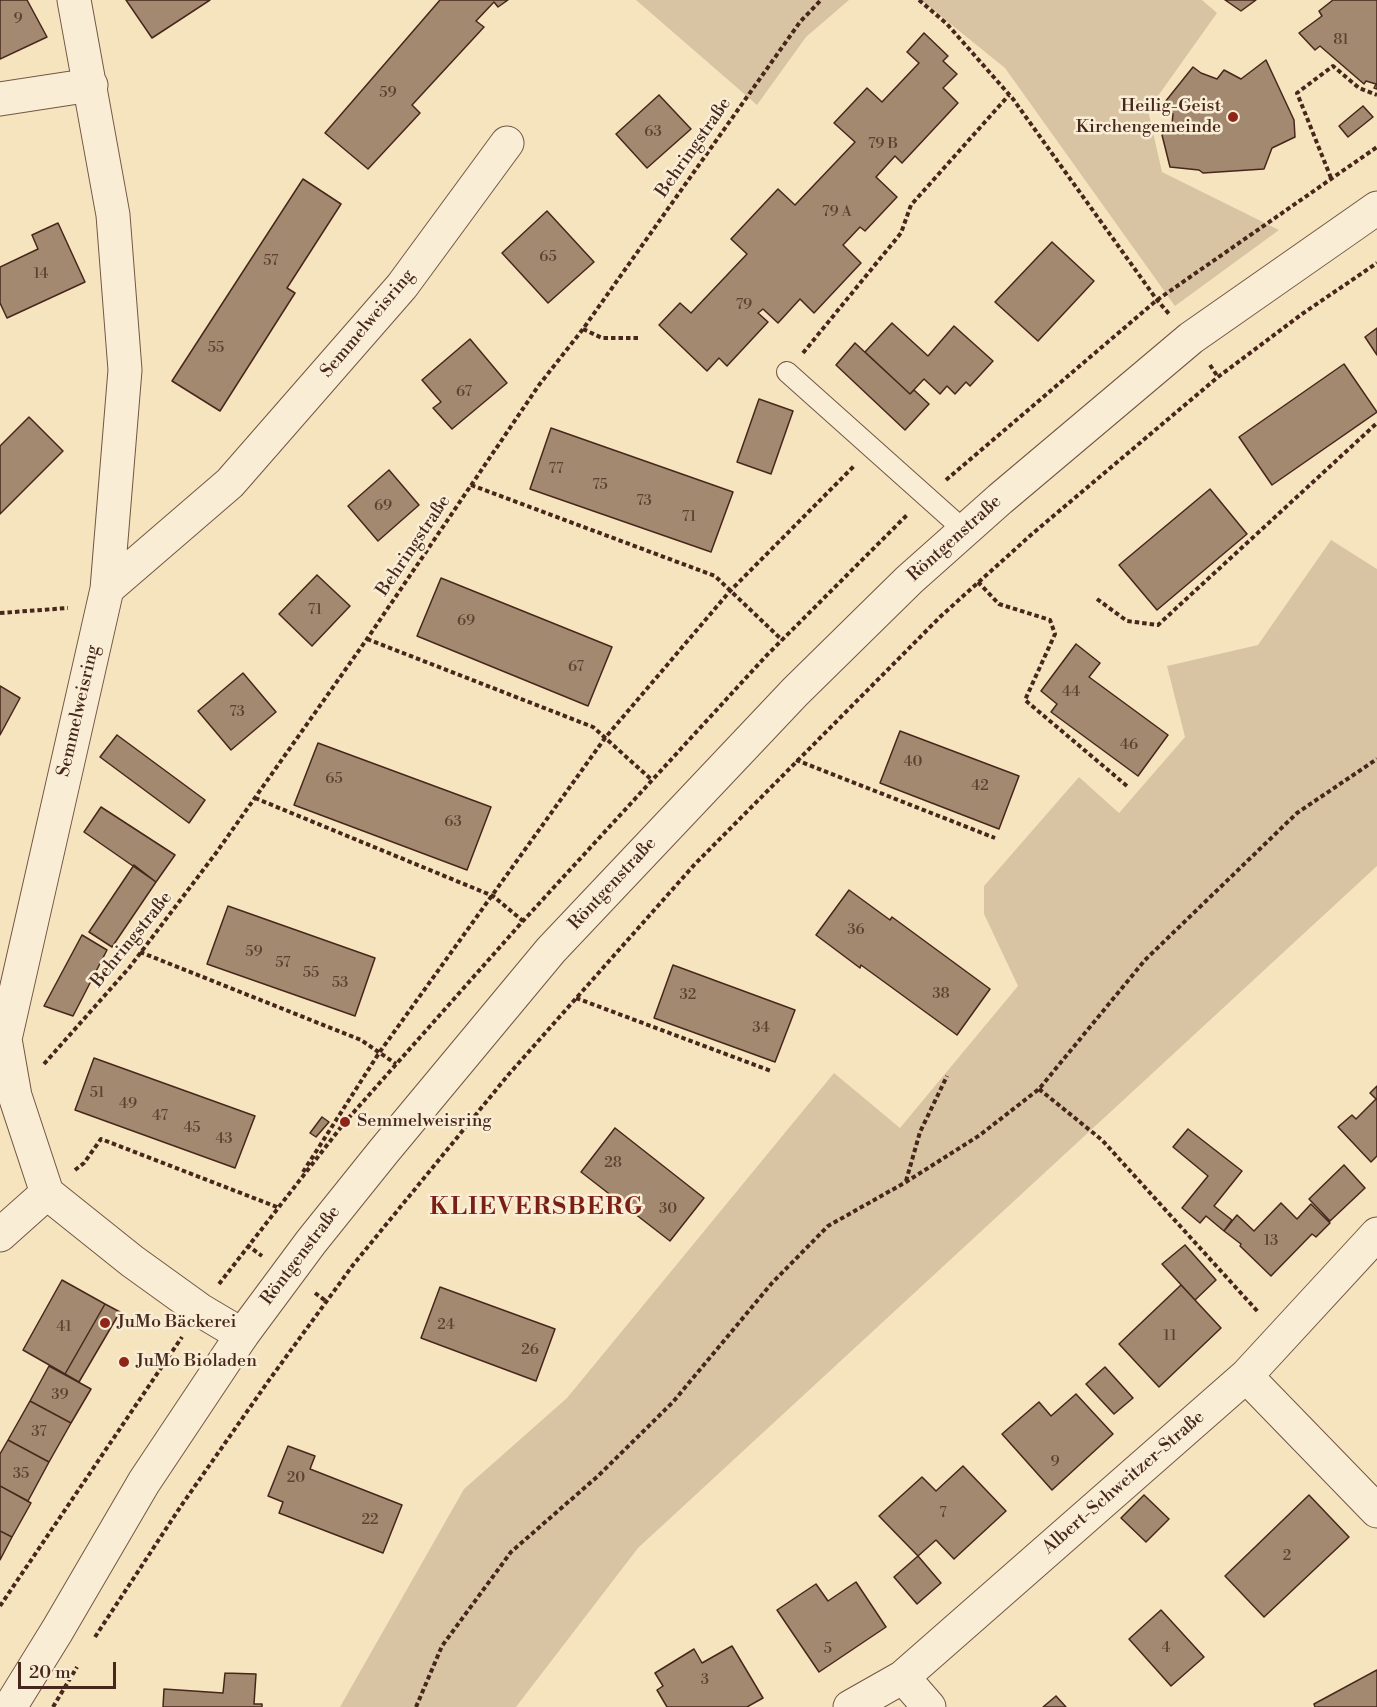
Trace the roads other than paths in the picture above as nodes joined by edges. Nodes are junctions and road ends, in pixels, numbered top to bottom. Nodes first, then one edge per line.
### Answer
1 (74, 0) edge
2 (91, 85) junction
3 (0, 99) edge
4 (507, 143) dead end
5 (1377, 208) edge
6 (787, 372) road end
7 (964, 531) junction
8 (107, 589) junction
9 (3, 1040) edge
10 (47, 1193) junction
11 (1377, 1234) edge
12 (0, 1235) edge
13 (242, 1335) junction
14 (1246, 1376) junction
15 (1377, 1511) edge
16 (903, 1677) junction
17 (10, 1707) edge
18 (850, 1707) edge
19 (929, 1707) edge

1 - 2 street, Semmelweisring
2 - 3 street
2 - 8 street, Semmelweisring
4 - 8 street, Semmelweisring
5 - 7 street, Röntgenstraße
6 - 7 lane
7 - 13 street, Röntgenstraße
8 - 9 street, Semmelweisring
9 - 10 street, Semmelweisring
10 - 12 street
10 - 13 street
11 - 14 street, Albert-Schweitzer-Straße
13 - 17 street, Röntgenstraße
14 - 15 street
14 - 16 street, Albert-Schweitzer-Straße
16 - 18 street, Albert-Schweitzer-Straße
16 - 19 street

